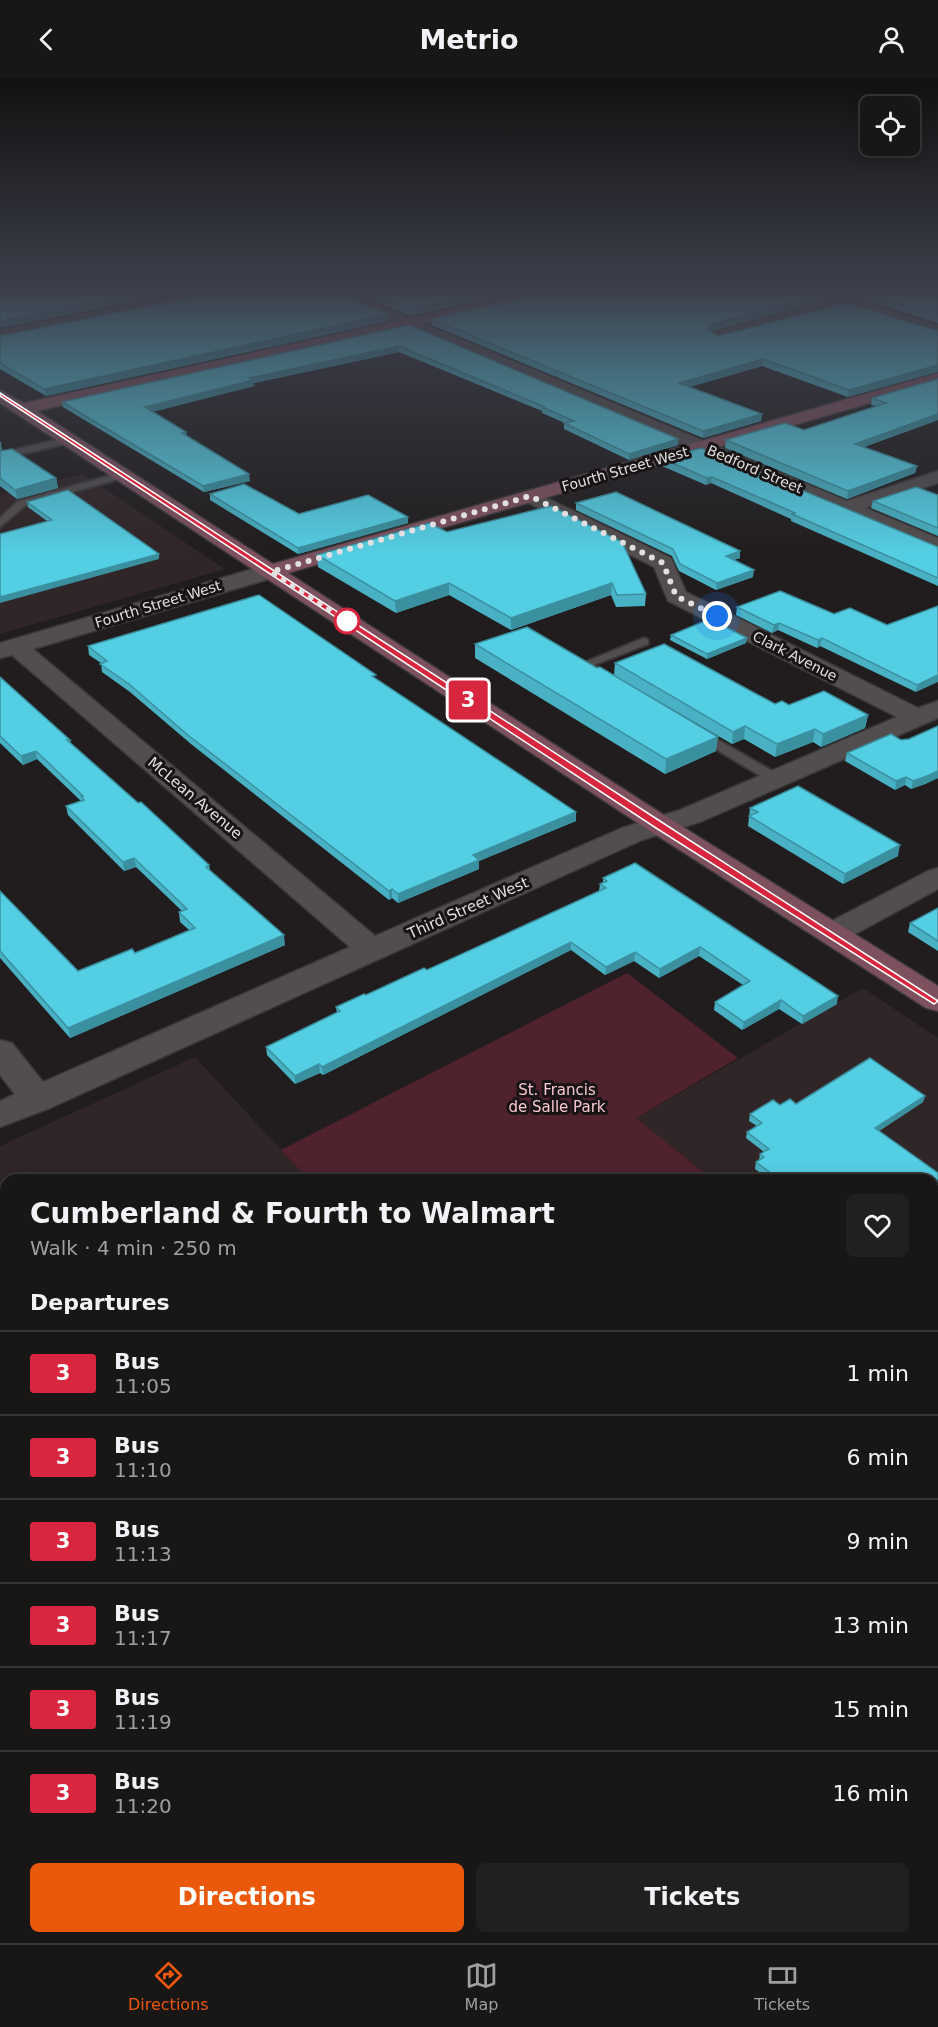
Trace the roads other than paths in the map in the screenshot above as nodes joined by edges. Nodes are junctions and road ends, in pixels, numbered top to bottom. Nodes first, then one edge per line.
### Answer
1 (149, 381) edge
2 (547, 381) edge
3 (928, 381) edge
4 (0, 395) edge
5 (22, 409) junction
6 (70, 440) junction
7 (702, 447) junction
8 (0, 456) edge
9 (123, 475) junction
10 (938, 477) edge
11 (530, 496) junction
12 (845, 508) junction
13 (0, 524) edge
14 (938, 546) edge
15 (271, 572) junction
16 (644, 642) dead end
17 (8, 648) edge
18 (614, 683) edge
19 (928, 713) edge
20 (684, 724) edge
21 (776, 779) junction
22 (660, 825) junction
23 (938, 877) edge
24 (833, 933) junction
25 (374, 951) junction
26 (938, 1001) edge
27 (0, 1051) edge
28 (38, 1099) junction
29 (0, 1115) edge

1 - 5 street
2 - 7 street, Bedford Street
3 - 7 street, Fourth Street West
4 - 5 street
5 - 6 street
6 - 8 lane
6 - 9 street
7 - 11 street, Fourth Street West
7 - 12 street, Bedford Street
9 - 13 lane
9 - 15 street
10 - 12 street
11 - 15 street, Fourth Street West
11 - 19 street, Clark Avenue
12 - 14 street, Bedford Street
15 - 17 street, Fourth Street West
15 - 22 street
16 - 18 lane
17 - 25 street, McLean Avenue
19 - 21 street, Third Street West
20 - 21 lane
21 - 22 street, Third Street West
22 - 24 street
22 - 25 street, Third Street West
23 - 24 street
24 - 26 street
25 - 28 street, Third Street West
27 - 28 street
28 - 29 street, Third Street West

